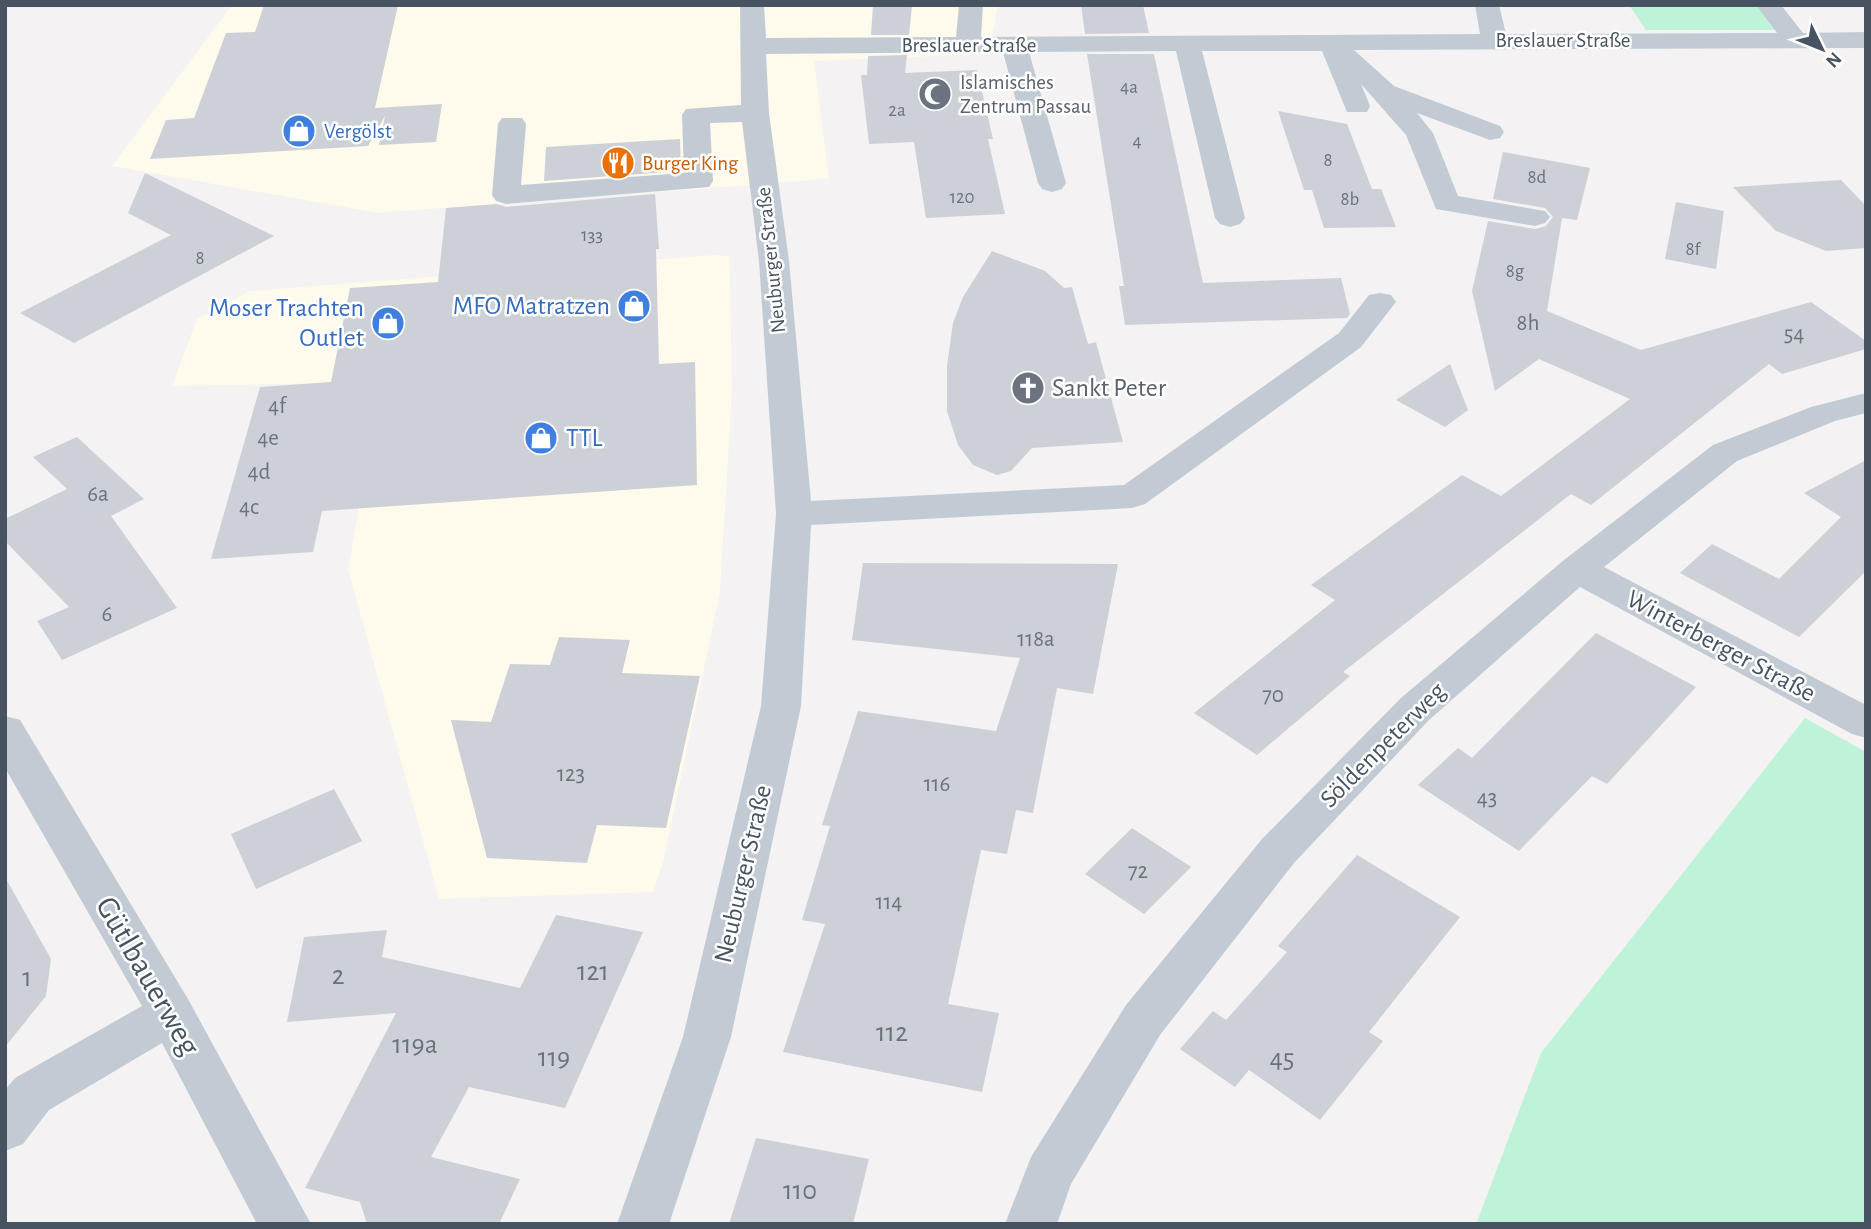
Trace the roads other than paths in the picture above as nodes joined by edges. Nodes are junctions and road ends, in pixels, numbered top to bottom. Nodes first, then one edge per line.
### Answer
1 (752, 5) edge
2 (971, 5) edge
3 (1487, 5) edge
4 (1768, 5) edge
5 (1494, 40) junction
6 (1796, 40) junction
7 (1866, 40) edge
8 (1329, 41) junction
9 (1187, 42) junction
10 (968, 45) junction
11 (751, 46) junction
12 (1014, 46) junction
13 (1384, 91) junction
14 (1357, 106) dead end
15 (755, 113) junction
16 (512, 124) dead end
17 (1490, 132) dead end
18 (1052, 183) dead end
19 (1535, 217) dead end
20 (1230, 218) dead end
21 (1380, 302) dead end
22 (1866, 403) edge
23 (794, 514) junction
24 (1577, 569) junction
25 (1866, 723) edge
26 (5, 731) edge
27 (171, 1013) junction
28 (5, 1128) edge
29 (285, 1224) edge
30 (643, 1224) edge
31 (1031, 1224) edge

1 - 11 street, Neuburger Straße
2 - 10 street
3 - 5 street
4 - 6 street
5 - 6 street, Breslauer Straße
5 - 8 street, Breslauer Straße
6 - 7 street, Breslauer Straße
8 - 9 street, Breslauer Straße
8 - 13 street
8 - 14 street
9 - 12 street, Breslauer Straße
9 - 20 street
10 - 11 street, Breslauer Straße
10 - 12 street, Breslauer Straße
11 - 15 street, Neuburger Straße
12 - 18 street
13 - 17 street
13 - 19 street
15 - 16 street
15 - 23 street, Neuburger Straße
21 - 23 street
22 - 24 street, Söldenpeterweg
23 - 30 street, Neuburger Straße
24 - 25 street, Winterberger Straße
24 - 31 street, Söldenpeterweg
26 - 27 street, Gütlbauerweg
27 - 28 street
27 - 29 street, Gütlbauerweg

